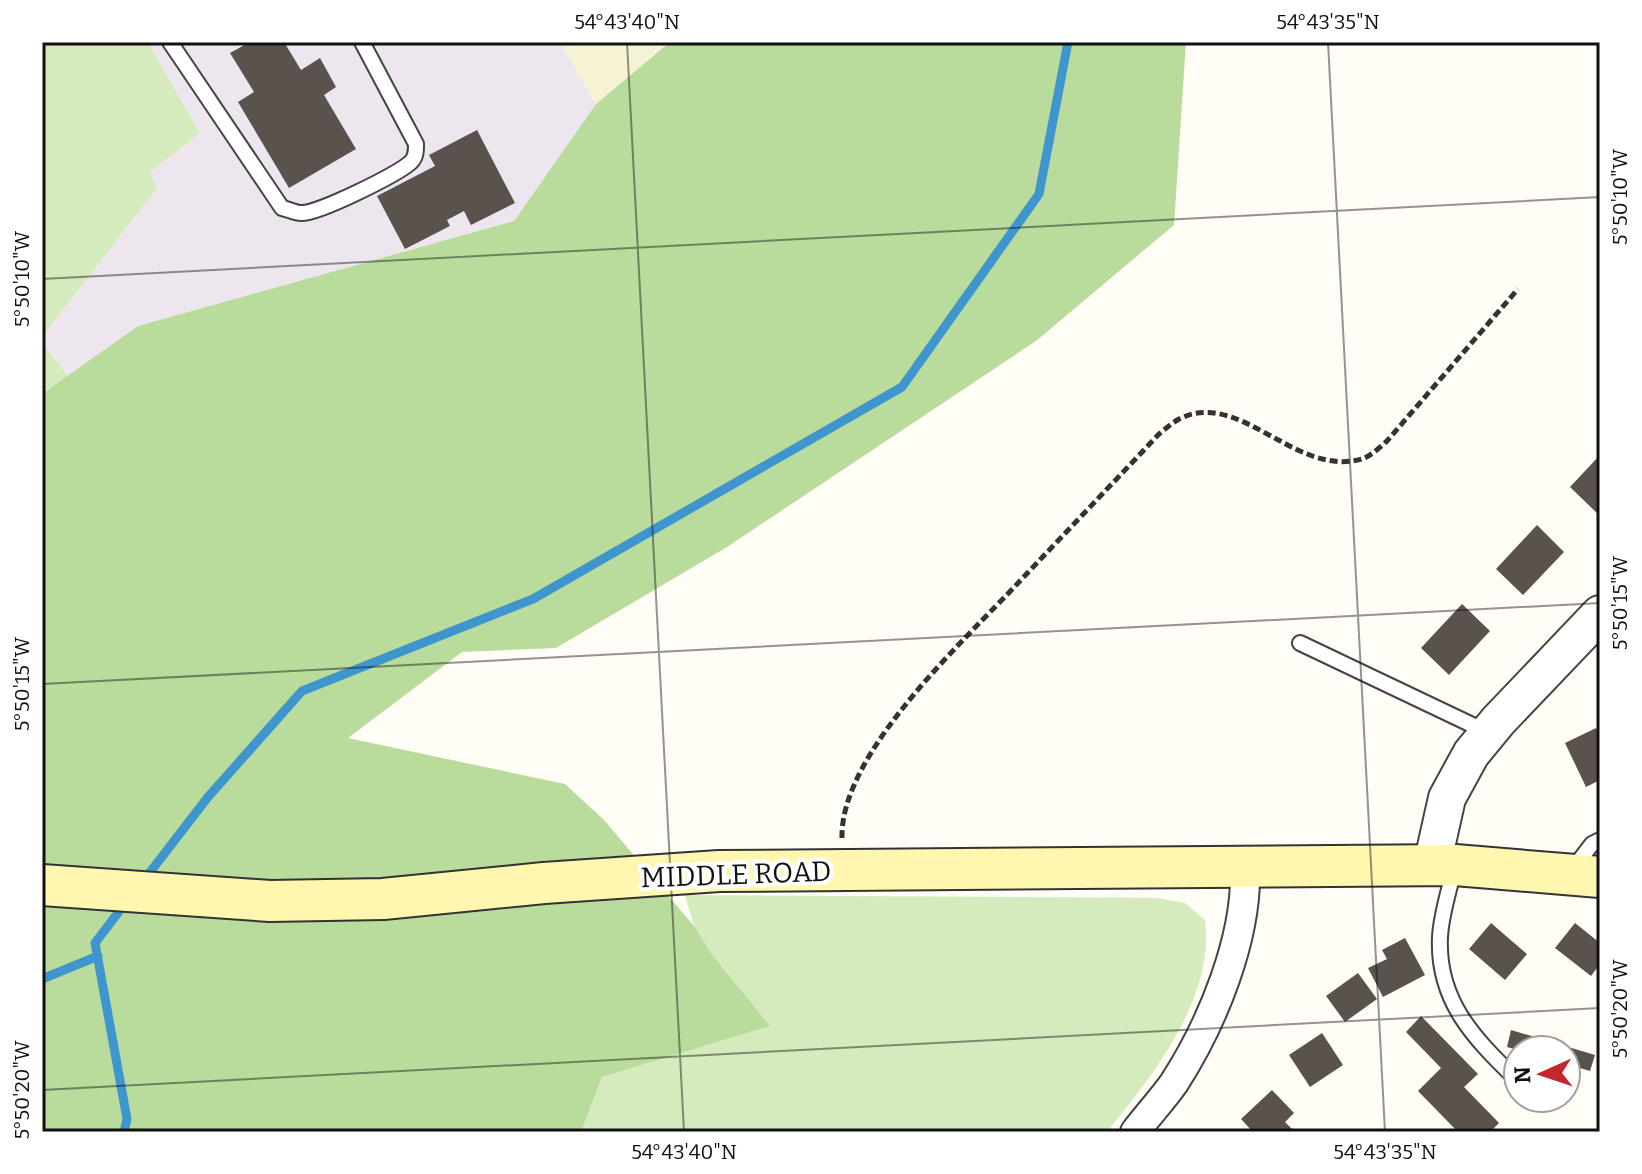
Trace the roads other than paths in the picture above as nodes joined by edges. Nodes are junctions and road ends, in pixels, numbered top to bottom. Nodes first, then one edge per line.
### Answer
1 (170, 42) edge
2 (362, 42) edge
3 (1600, 614) edge
4 (1300, 643) dead end
5 (1489, 733) junction
6 (1600, 840) edge
7 (1443, 865) junction
8 (1245, 866) junction
9 (1585, 875) edge
10 (42, 885) edge
11 (1502, 1066) edge
12 (1135, 1132) edge

1 - 2 lane
3 - 5 street
4 - 5 lane
5 - 7 street
6 - 9 lane
7 - 8 main road, MIDDLE ROAD
7 - 9 main road, MIDDLE ROAD
7 - 11 lane
8 - 10 main road, MIDDLE ROAD
8 - 12 street

